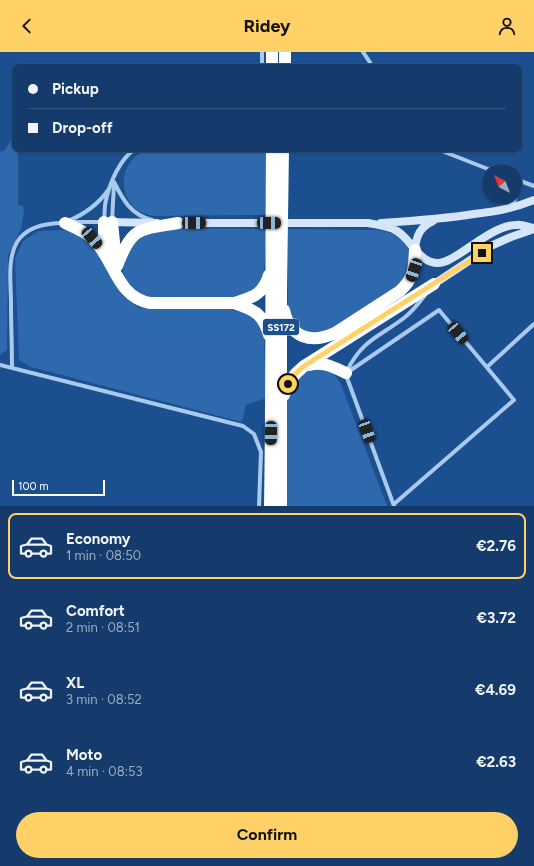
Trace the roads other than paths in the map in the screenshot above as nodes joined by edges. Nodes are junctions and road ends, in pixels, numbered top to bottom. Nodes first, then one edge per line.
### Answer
1 (262, 52) edge
2 (272, 52) edge
3 (285, 52) edge
4 (363, 52) edge
5 (262, 64) edge
6 (272, 64) edge
7 (285, 64) edge
8 (370, 64) edge
9 (132, 152) edge
10 (272, 152) edge
11 (283, 152) edge
12 (445, 152) edge
13 (482, 167) edge
14 (522, 182) edge
15 (113, 183) junction
16 (534, 186) edge
17 (534, 200) edge
18 (511, 204) edge
19 (507, 208) junction
20 (441, 219) junction
21 (65, 222) junction
22 (108, 222) junction
23 (172, 223) junction
24 (368, 223) junction
25 (534, 228) edge
26 (415, 250) junction
27 (107, 256) junction
28 (271, 262) junction
29 (118, 272) junction
30 (434, 284) junction
31 (281, 291) junction
32 (234, 303) junction
33 (534, 324) edge
34 (272, 346) junction
35 (0, 365) edge
36 (304, 366) junction
37 (487, 367) junction
38 (12, 368) junction
39 (346, 373) junction
40 (281, 406) junction
41 (394, 505) edge
42 (259, 506) edge
43 (270, 506) edge
44 (281, 506) edge

1 - 5 street
2 - 6 highway
3 - 7 highway
4 - 8 street
9 - 15 street
10 - 28 highway, SS172
11 - 31 highway, SS172
12 - 13 street
14 - 16 street
15 - 21 street
15 - 22 street
15 - 22 street
15 - 23 street
17 - 19 street
18 - 19 street
19 - 20 street
20 - 24 street
20 - 26 street
21 - 22 street
21 - 27 highway
21 - 38 street
22 - 23 street
22 - 27 highway
22 - 29 highway
23 - 24 street
23 - 29 highway
24 - 26 street
25 - 26 street
25 - 30 street
26 - 31 highway
27 - 29 highway
28 - 32 highway
28 - 34 highway, SS172
29 - 32 highway
30 - 36 highway
30 - 39 street
31 - 40 highway, SS172
32 - 34 highway
33 - 37 street
34 - 43 highway, SS172
35 - 38 street
36 - 39 highway
36 - 40 highway
37 - 39 street
37 - 41 street
38 - 42 street
39 - 41 street
40 - 44 highway, SS172

